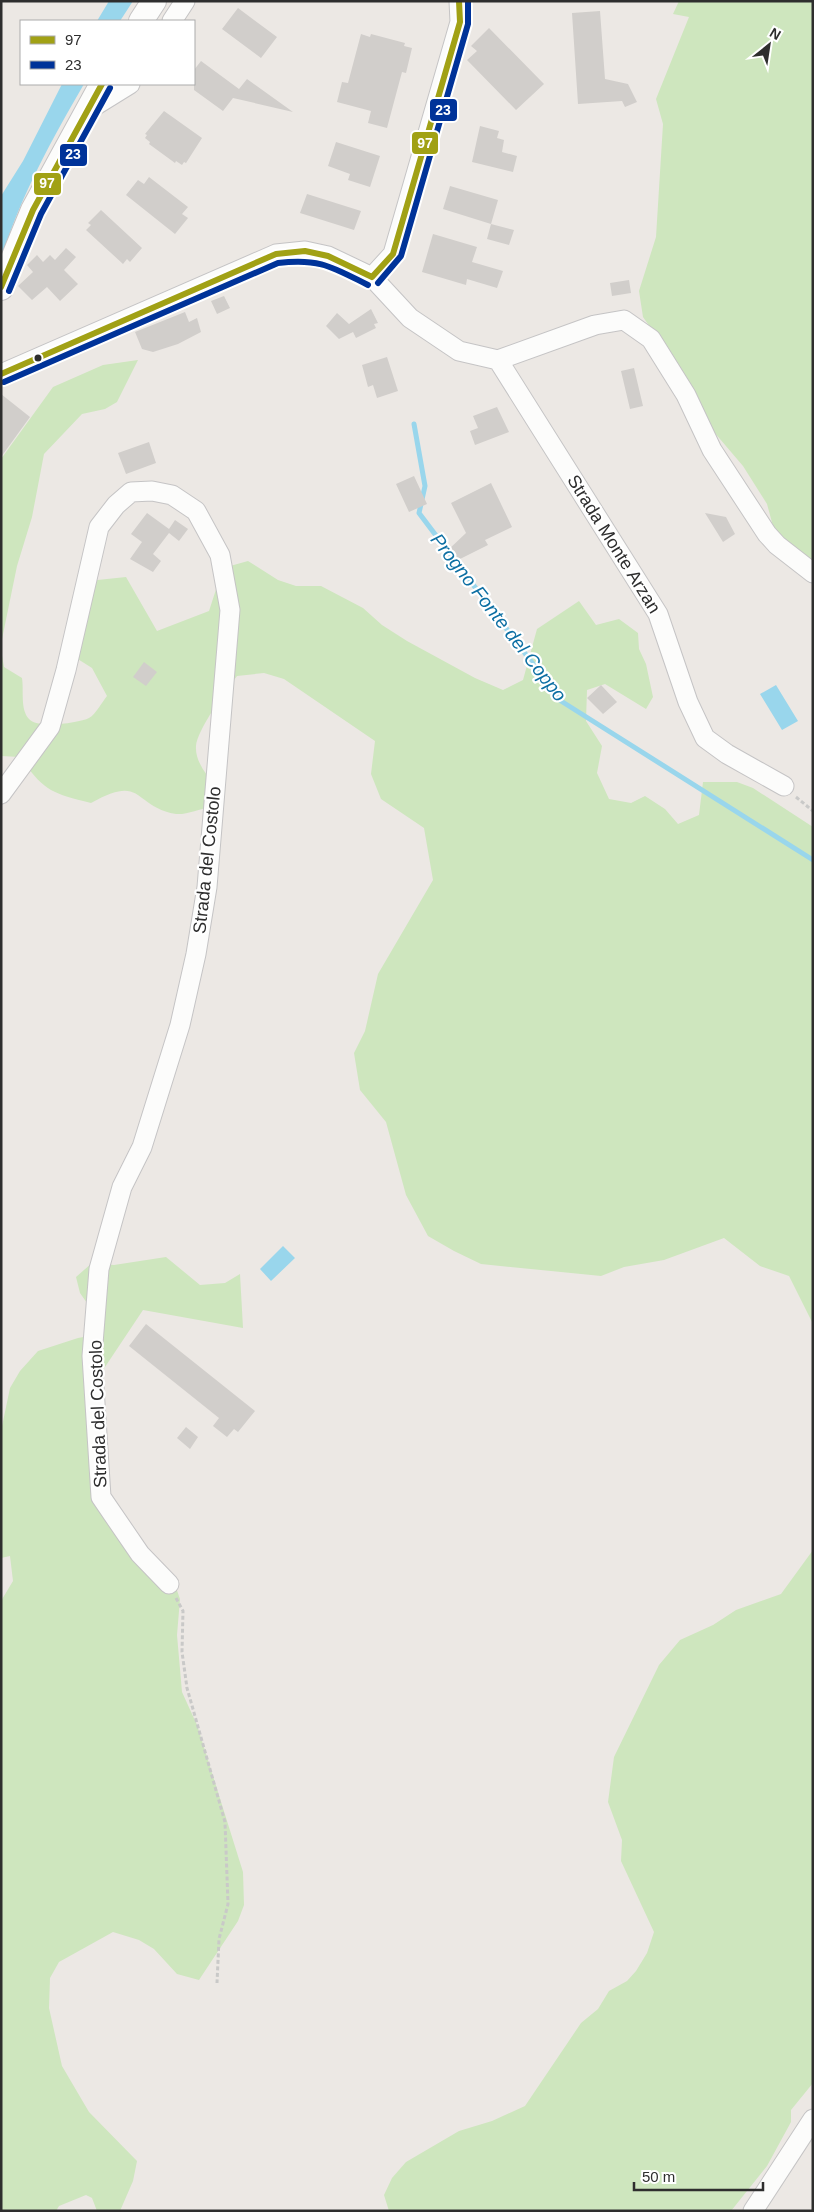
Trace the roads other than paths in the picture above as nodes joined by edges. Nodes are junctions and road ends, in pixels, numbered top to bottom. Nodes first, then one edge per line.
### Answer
1 (154, 1) edge
2 (185, 1) edge
3 (459, 1) edge
4 (142, 20) edge
5 (173, 20) edge
6 (101, 85) edge
7 (128, 85) edge
8 (88, 110) junction
9 (372, 277) junction
10 (1, 288) edge
11 (498, 360) junction
12 (1, 374) edge
13 (813, 573) edge
14 (784, 786) dead end
15 (1, 794) edge
16 (169, 1584) road end
17 (813, 2119) edge
18 (752, 2211) edge

1 - 4 street
2 - 5 street
3 - 9 street
6 - 8 street
7 - 8 street
8 - 10 street
9 - 11 street
9 - 12 street
11 - 13 street
11 - 14 street, Strada Monte Arzan
15 - 16 street, Strada del Costolo
17 - 18 street

